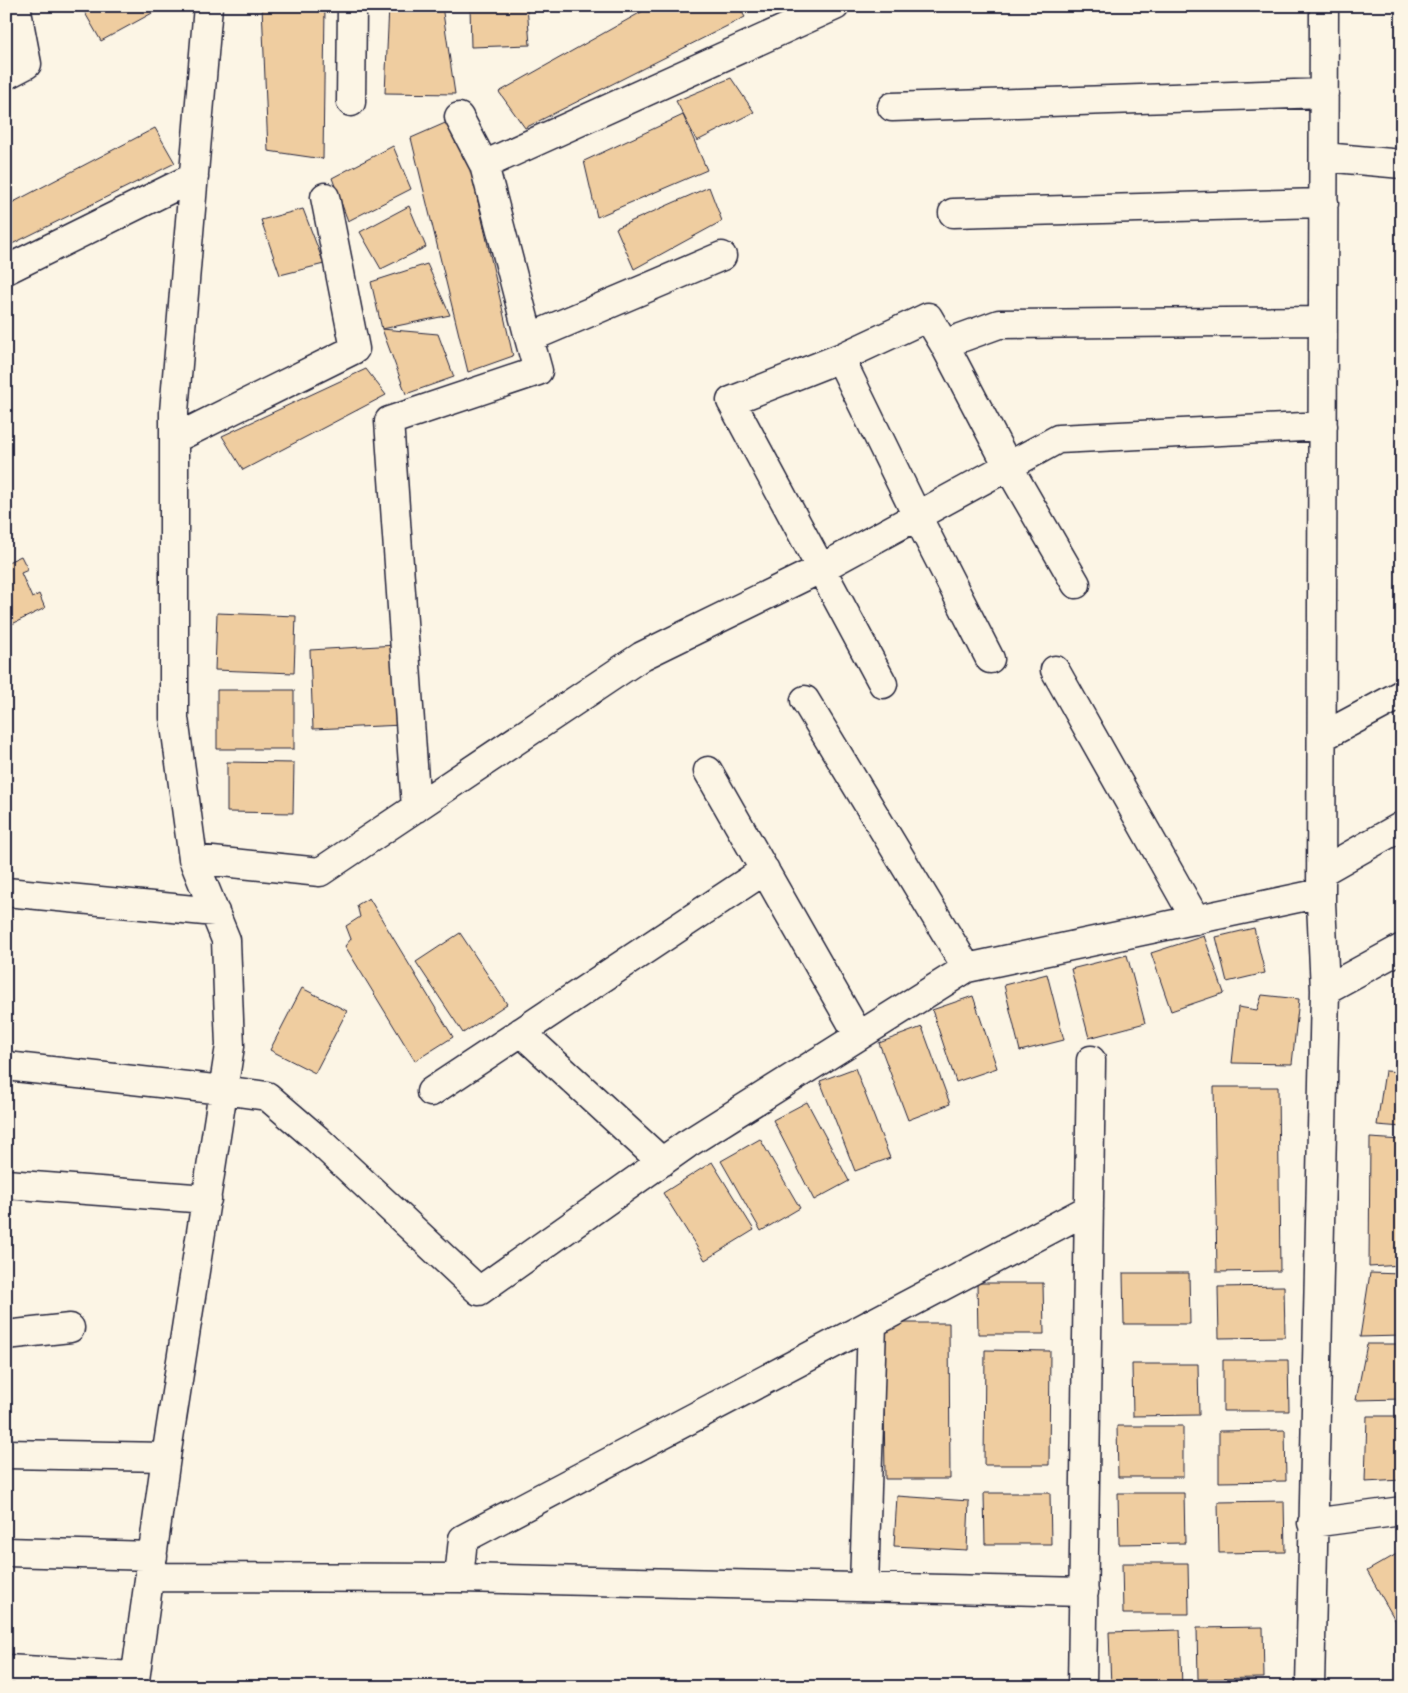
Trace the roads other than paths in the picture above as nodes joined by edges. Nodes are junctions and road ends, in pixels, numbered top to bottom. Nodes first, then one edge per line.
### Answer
1 (16, 6) edge
2 (208, 6) edge
3 (352, 6) edge
4 (835, 6) edge
5 (1324, 6) edge
6 (6, 75) edge
7 (1324, 93) junction
8 (351, 102) dead end
9 (892, 107) dead end
10 (459, 117) dead end
11 (1324, 156) junction
12 (484, 164) junction
13 (1402, 164) edge
14 (194, 177) junction
15 (325, 197) dead end
16 (1324, 203) junction
17 (953, 213) dead end
18 (722, 256) dead end
19 (6, 270) edge
20 (1323, 321) junction
21 (528, 338) junction
22 (944, 344) junction
23 (840, 358) junction
24 (1323, 426) junction
25 (174, 439) junction
26 (1008, 466) junction
27 (916, 516) junction
28 (820, 569) junction
29 (1076, 584) dead end
30 (990, 659) dead end
31 (1056, 670) dead end
32 (883, 684) dead end
33 (1402, 694) edge
34 (804, 700) dead end
35 (1322, 737) junction
36 (708, 771) dead end
37 (416, 808) junction
38 (1402, 826) edge
39 (193, 859) junction
40 (765, 870) junction
41 (1321, 882) junction
42 (6, 892) edge
43 (215, 912) junction
44 (1196, 920) junction
45 (1402, 948) edge
46 (967, 968) junction
47 (1325, 990) junction
48 (521, 1032) junction
49 (859, 1036) junction
50 (1091, 1060) dead end
51 (6, 1066) edge
52 (223, 1090) junction
53 (431, 1092) dead end
54 (662, 1162) junction
55 (6, 1184) edge
56 (207, 1199) junction
57 (1088, 1209) junction
58 (872, 1323) junction
59 (70, 1328) dead end
60 (6, 1334) edge
61 (6, 1454) edge
62 (166, 1457) junction
63 (1402, 1511) edge
64 (1312, 1523) junction
65 (6, 1552) edge
66 (152, 1567) junction
67 (459, 1578) junction
68 (864, 1587) junction
69 (1084, 1592) junction
70 (6, 1669) edge
71 (135, 1682) edge
72 (1082, 1687) edge
73 (1310, 1687) edge

1 - 6 street
2 - 14 street
3 - 8 street
4 - 12 street
5 - 7 street
7 - 9 street
7 - 11 street
10 - 12 street
11 - 13 street
11 - 16 street
12 - 21 street
14 - 19 street
14 - 25 street
15 - 25 street
16 - 17 street
16 - 20 street
18 - 21 street
20 - 22 street
20 - 24 street
21 - 37 street
22 - 23 street
22 - 26 street
23 - 27 street
23 - 28 street
24 - 26 street
24 - 35 street
25 - 39 street
26 - 27 street
26 - 29 street
27 - 28 street
27 - 30 street
28 - 32 street
28 - 37 street
31 - 44 street
33 - 35 street
34 - 46 street
35 - 41 street
36 - 40 street
37 - 39 street
38 - 41 street
39 - 43 street
40 - 48 street
40 - 49 street
41 - 44 street
41 - 47 street
42 - 43 street
43 - 52 street
44 - 46 street
45 - 47 street
46 - 49 street
47 - 64 street
48 - 53 street
48 - 54 street
49 - 54 street
50 - 57 street
51 - 52 street
52 - 54 street
52 - 56 street
55 - 56 street
56 - 62 street
57 - 58 street
57 - 69 street
58 - 67 street
58 - 68 street
59 - 60 street
61 - 62 street
62 - 66 street
63 - 64 street
64 - 73 street
65 - 66 street
66 - 67 street
66 - 71 street
67 - 68 street
68 - 69 street
69 - 72 street
70 - 71 street

